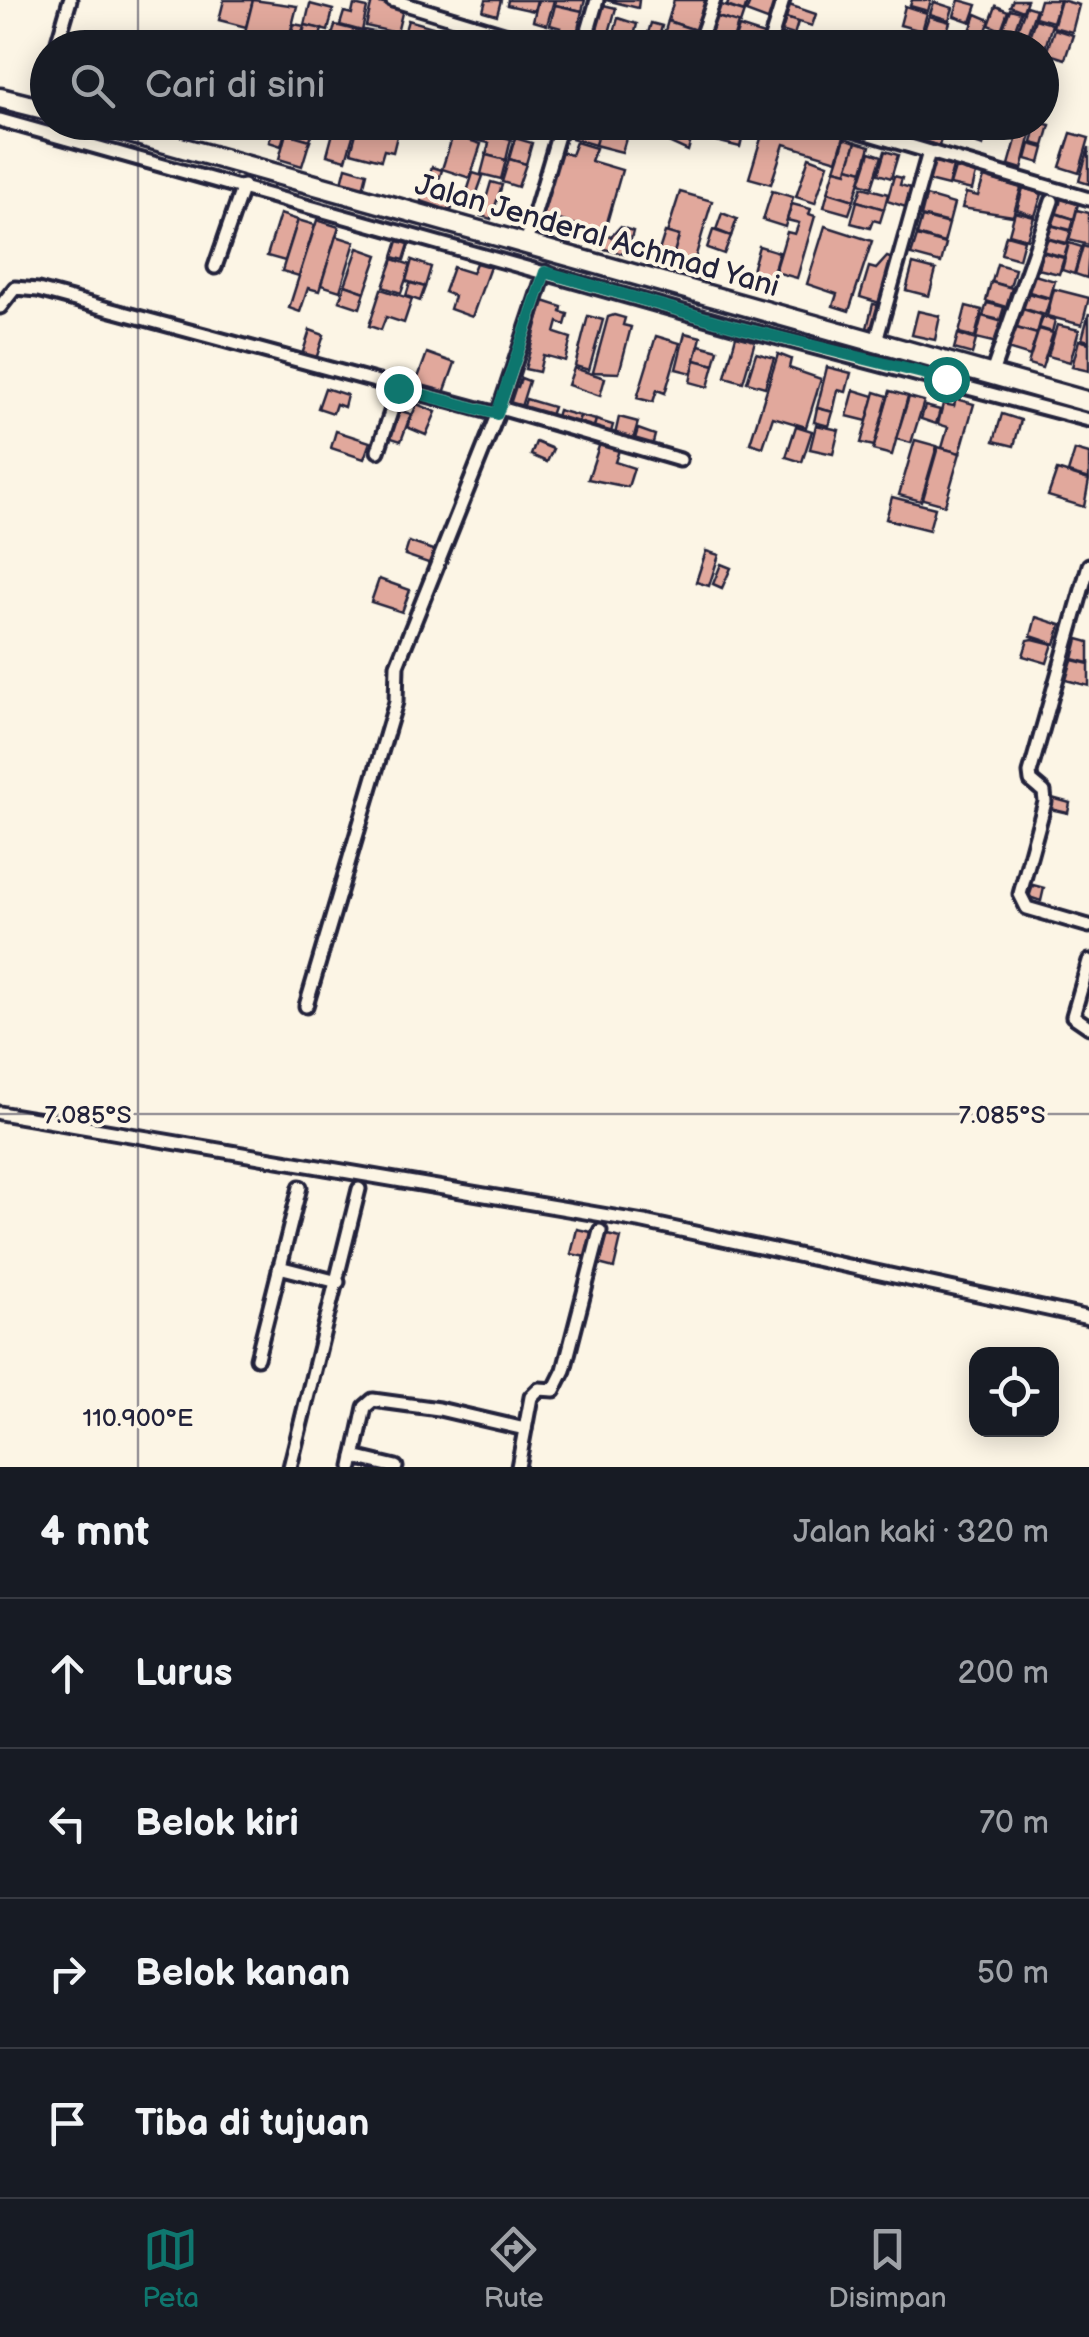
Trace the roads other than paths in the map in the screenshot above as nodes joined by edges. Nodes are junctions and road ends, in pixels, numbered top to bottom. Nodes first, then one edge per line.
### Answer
1 (70, 0) edge
2 (392, 0) edge
3 (597, 0) edge
4 (714, 0) edge
5 (783, 0) edge
6 (61, 30) edge
7 (491, 30) edge
8 (588, 30) edge
9 (704, 30) edge
10 (774, 30) edge
11 (0, 98) edge
12 (30, 106) edge
13 (0, 120) edge
14 (30, 128) edge
15 (74, 140) edge
16 (155, 140) edge
17 (557, 140) edge
18 (890, 140) edge
19 (930, 152) junction
20 (243, 186) junction
21 (1089, 199) edge
22 (1052, 201) dead end
23 (526, 244) junction
24 (215, 268) dead end
25 (545, 272) junction
26 (0, 307) edge
27 (874, 344) junction
28 (991, 376) junction
29 (398, 388) junction
30 (1089, 402) edge
31 (499, 411) junction
32 (1089, 420) edge
33 (378, 451) dead end
34 (680, 460) dead end
35 (1089, 565) edge
36 (1089, 926) edge
37 (1089, 961) edge
38 (306, 1006) dead end
39 (1089, 1027) edge
40 (0, 1113) edge
41 (300, 1187) dead end
42 (359, 1189) dead end
43 (600, 1231) dead end
44 (279, 1267) junction
45 (338, 1282) junction
46 (1089, 1318) edge
47 (257, 1358) dead end
48 (525, 1429) junction
49 (353, 1462) edge
50 (290, 1467) edge
51 (396, 1467) edge
52 (518, 1467) edge

1 - 6 street
2 - 7 street
3 - 8 street
4 - 9 street
5 - 10 street
11 - 12 main road
13 - 14 street
15 - 20 street
16 - 23 main road, Jalan Jenderal Achmad Yani
17 - 23 street
18 - 19 street
19 - 21 street
19 - 27 street
20 - 24 street
20 - 25 street
22 - 28 street
23 - 27 main road, Jalan Jenderal Achmad Yani
25 - 31 street
25 - 32 street
26 - 29 street
27 - 28 main road, Jalan Jenderal Achmad Yani
28 - 30 main road, Jalan Jenderal Achmad Yani
29 - 31 street
29 - 33 street
31 - 34 street
31 - 38 street
35 - 36 street
37 - 39 street
40 - 46 street
41 - 44 street
42 - 45 street
43 - 48 street
44 - 45 street
44 - 47 street
45 - 50 street
48 - 49 street
48 - 52 street
49 - 51 street

